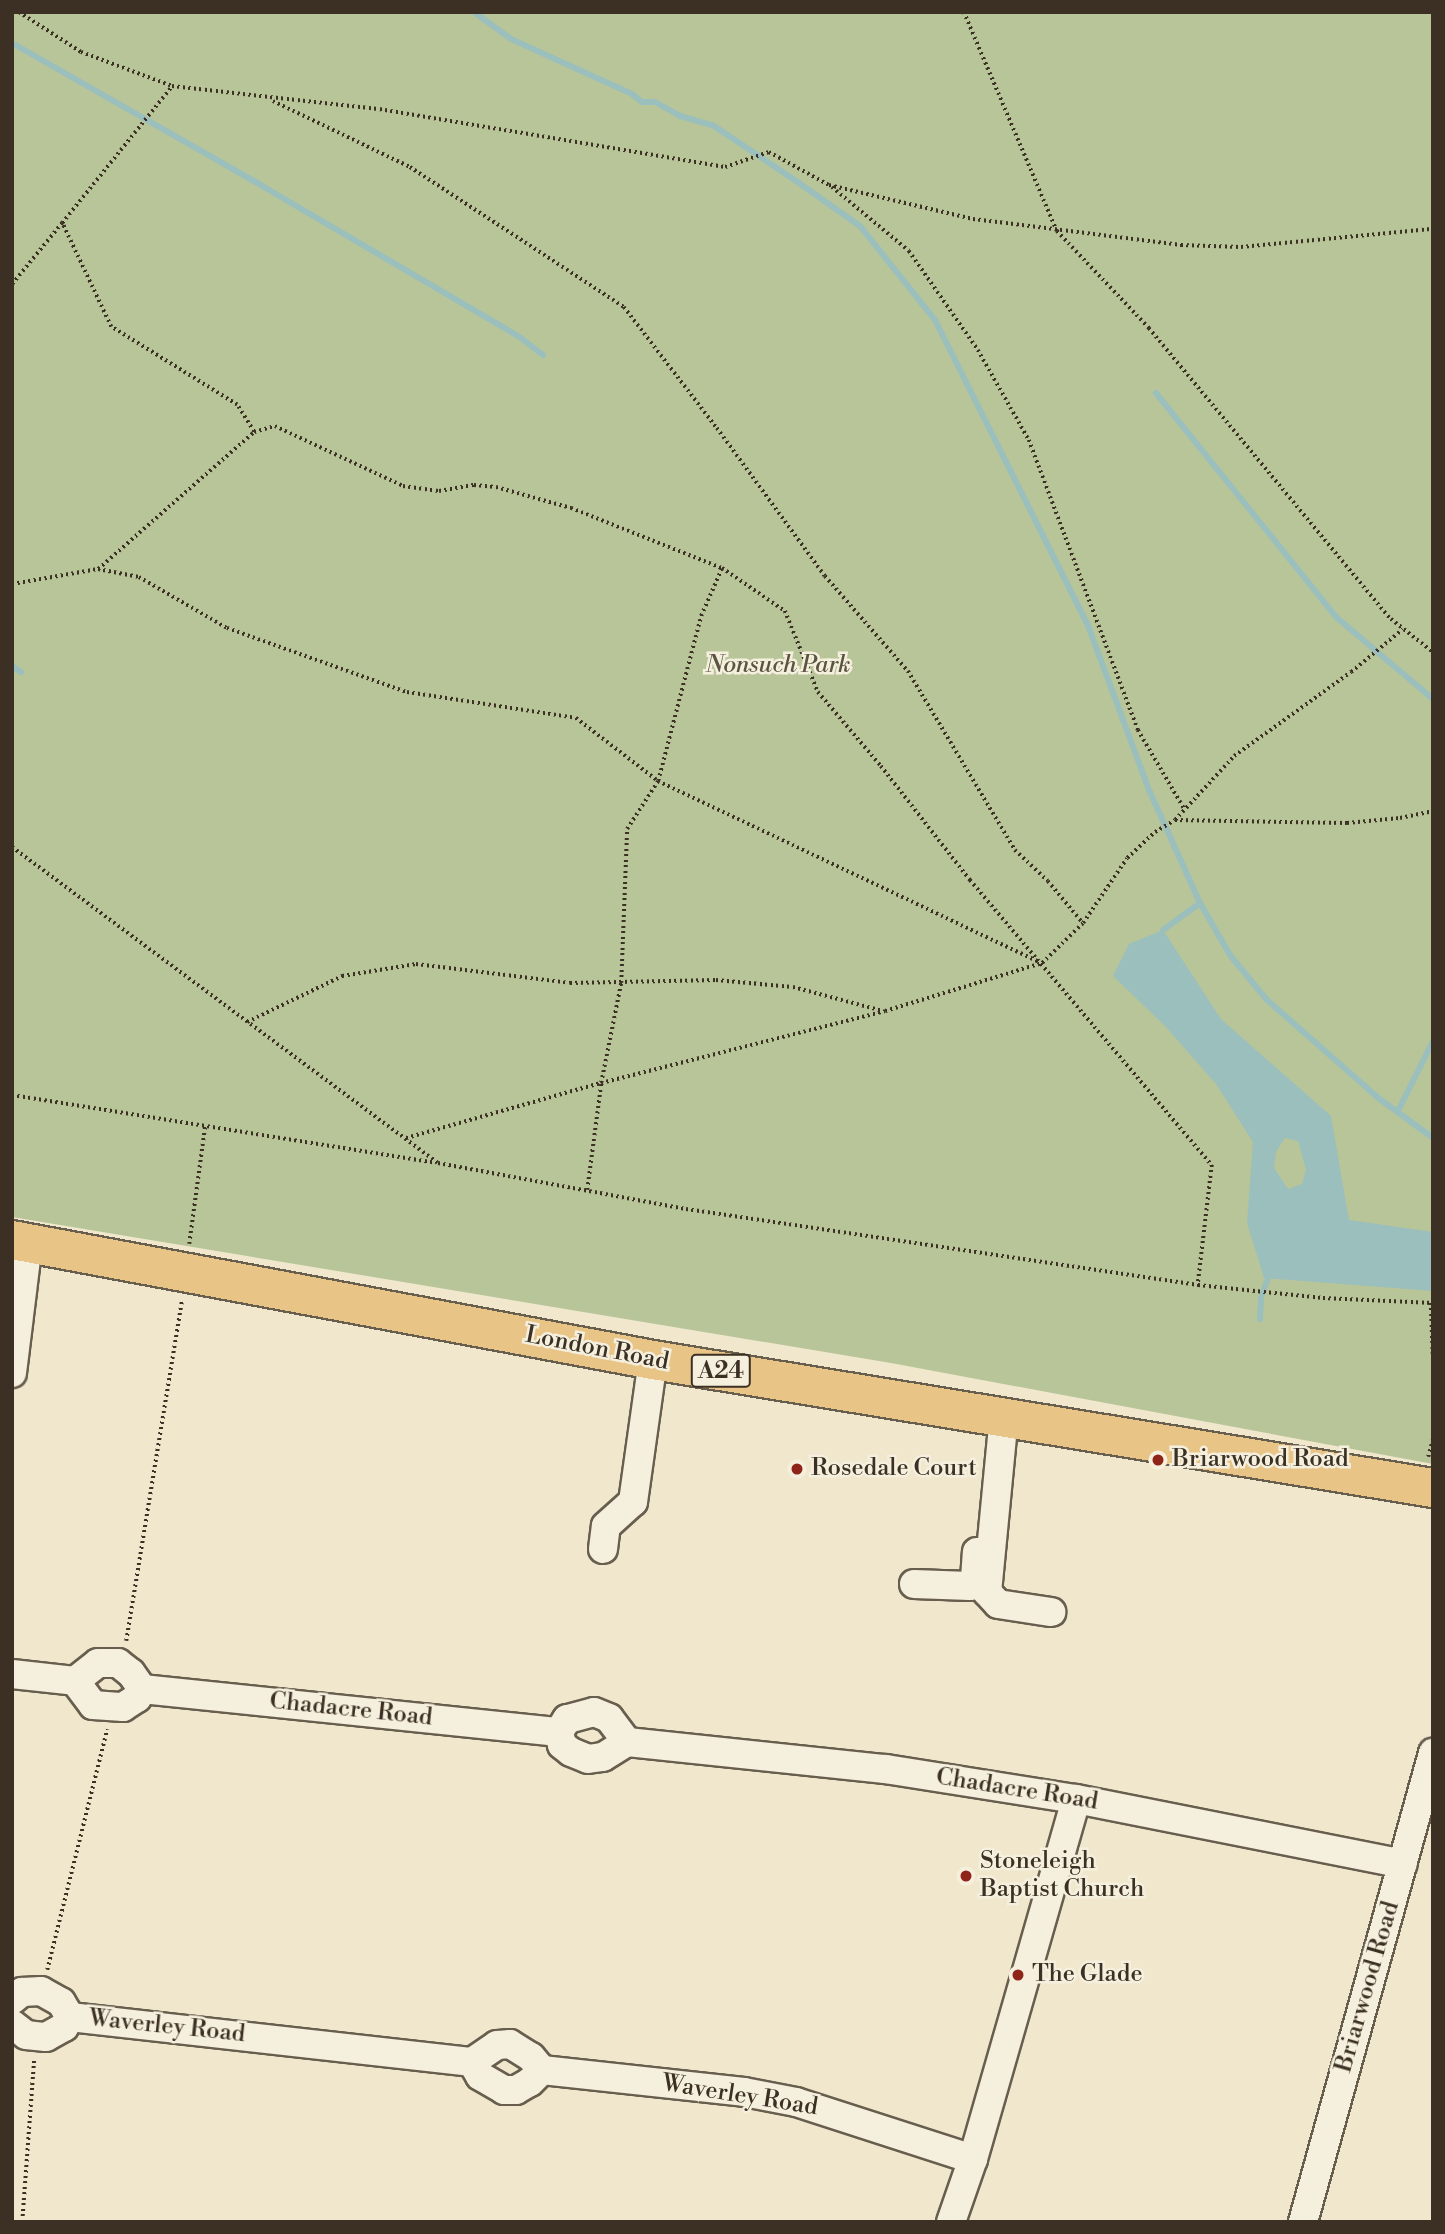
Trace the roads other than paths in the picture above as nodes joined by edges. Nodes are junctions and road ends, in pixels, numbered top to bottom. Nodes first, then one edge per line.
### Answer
1 (20, 1241) edge
2 (653, 1360) junction
3 (12, 1373) edge
4 (997, 1415) junction
5 (1433, 1488) edge
6 (603, 1549) dead end
7 (914, 1584) dead end
8 (1051, 1612) dead end
9 (12, 1674) edge
10 (75, 1681) junction
11 (142, 1689) junction
12 (559, 1732) junction
13 (627, 1742) junction
14 (1433, 1753) edge
15 (1076, 1799) junction
16 (1403, 1864) junction
17 (12, 2000) edge
18 (70, 2017) junction
19 (24, 2031) edge
20 (472, 2062) junction
21 (542, 2070) junction
22 (973, 2159) junction
23 (951, 2222) edge
24 (1303, 2222) edge

1 - 2 highway, London Road / A24
1 - 3 street
2 - 4 highway, London Road / A24
2 - 6 street
4 - 5 highway, London Road / A24
4 - 7 street
4 - 8 street
9 - 10 street
10 - 11 street
10 - 11 street
11 - 12 street, Chadacre Road
12 - 13 street
12 - 13 street
13 - 15 street, Chadacre Road
14 - 16 street, Briarwood Road
15 - 16 street, Chadacre Road
15 - 22 street
16 - 24 street, Briarwood Road
17 - 18 street, Waverley Road
18 - 19 street, Waverley Road
18 - 20 street, Waverley Road
20 - 21 street
20 - 21 street
21 - 22 street, Waverley Road
22 - 23 street

